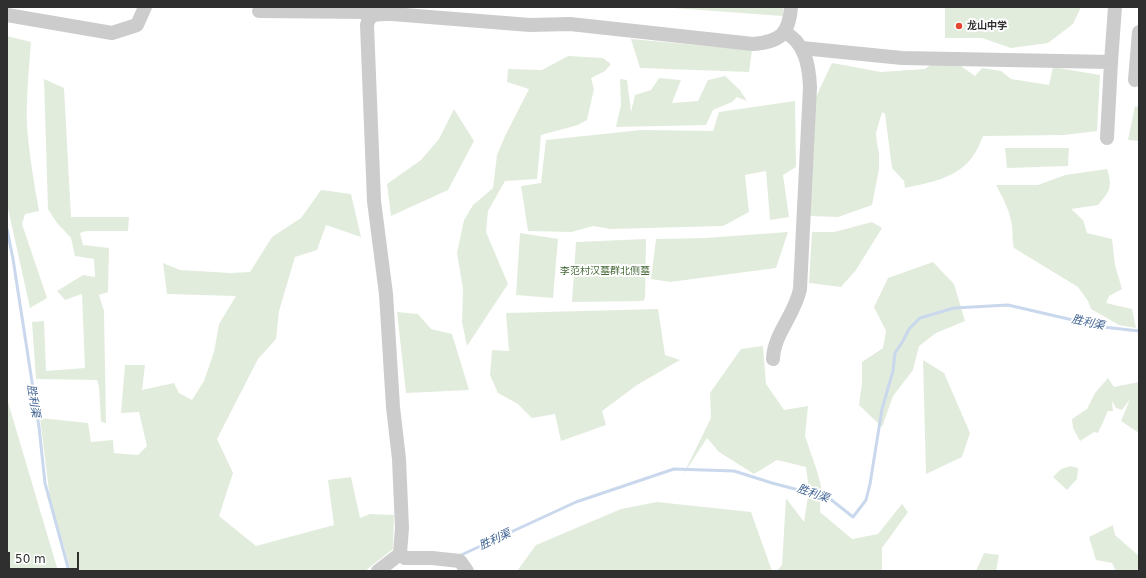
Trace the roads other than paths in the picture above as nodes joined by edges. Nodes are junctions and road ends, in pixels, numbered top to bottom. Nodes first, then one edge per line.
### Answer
1 (145, 7) edge
2 (791, 7) edge
3 (1115, 7) edge
4 (7, 10) edge
5 (363, 10) edge
6 (259, 11) dead end
7 (386, 14) junction
8 (7, 15) edge
9 (36, 20) junction
10 (784, 32) junction
11 (1139, 32) edge
12 (802, 48) junction
13 (1111, 62) junction
14 (1135, 80) dead end
15 (1107, 138) dead end
16 (772, 359) dead end
17 (400, 554) junction
18 (378, 571) edge
19 (467, 571) edge

1 - 9 street
2 - 10 street
3 - 13 street
4 - 9 street
5 - 6 street
5 - 7 street
7 - 10 street
7 - 17 street
8 - 9 street
10 - 12 street
11 - 14 street
12 - 13 street
12 - 16 street
13 - 15 street
17 - 18 street
17 - 19 street

